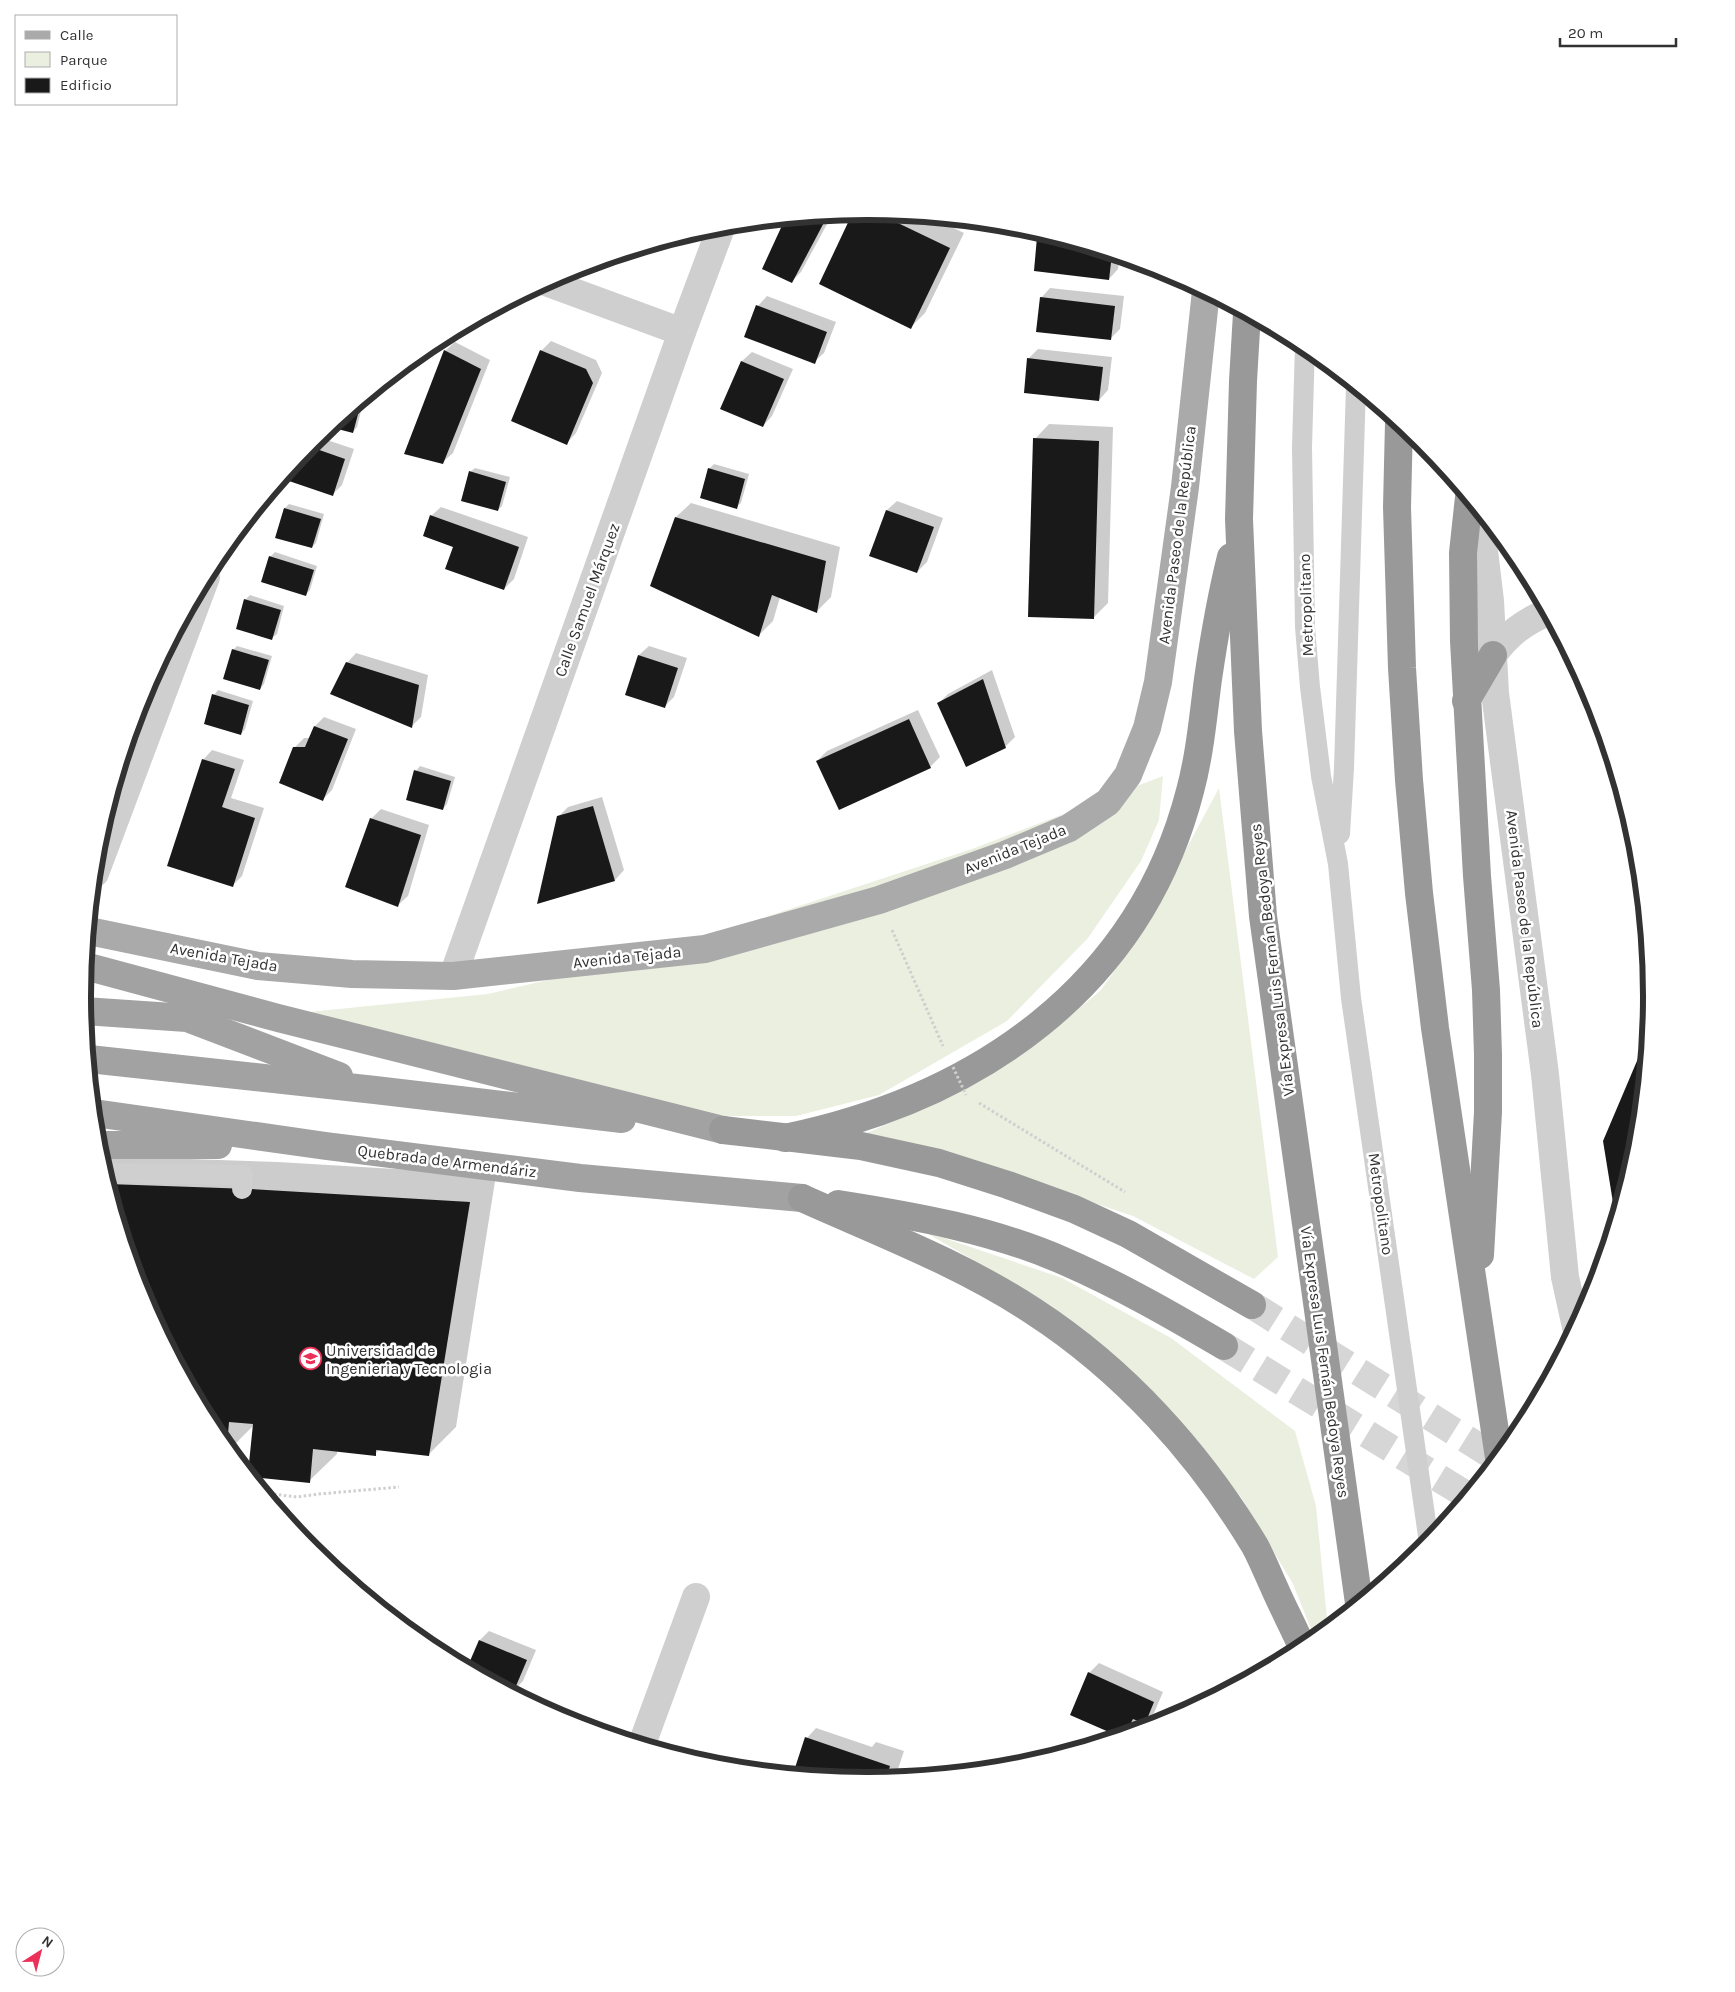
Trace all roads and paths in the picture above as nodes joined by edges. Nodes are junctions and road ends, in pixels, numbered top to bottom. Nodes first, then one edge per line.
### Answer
1 (718, 235) edge
2 (556, 286) edge
3 (1205, 297) edge
4 (1247, 319) edge
5 (682, 332) junction
6 (1305, 355) edge
7 (1356, 393) edge
8 (1399, 431) edge
9 (1468, 505) edge
10 (1239, 519) junction
11 (1480, 520) edge
12 (1490, 601) junction
13 (193, 612) edge
14 (1543, 613) edge
15 (1543, 614) edge
16 (1493, 655) junction
17 (1466, 701) junction
18 (1128, 774) joint
19 (107, 841) edge
20 (1338, 864) junction
21 (879, 900) junction
22 (94, 932) edge
23 (92, 968) edge
24 (453, 976) junction
25 (92, 1012) edge
26 (947, 1054) dead end
27 (94, 1060) edge
28 (953, 1067) dead end
29 (375, 1090) junction
30 (101, 1114) edge
31 (723, 1130) junction
32 (786, 1138) junction
33 (106, 1144) edge
34 (326, 1146) junction
35 (112, 1173) edge
36 (242, 1189) dead end
37 (1128, 1194) dead end
38 (802, 1198) junction
39 (1252, 1305) tunnel mouth
40 (1476, 1314) junction
41 (1574, 1318) edge
42 (1224, 1346) tunnel mouth
43 (1498, 1449) edge
44 (399, 1487) dead end
45 (273, 1494) edge
46 (1427, 1533) edge
47 (696, 1597) dead end
48 (1358, 1597) edge
49 (1298, 1641) edge
50 (644, 1739) edge

1 - 5 street, Calle Samuel Márquez
2 - 5 street
3 - 18 main road, Avenida Paseo de la República
4 - 10 highway, Vía Expresa Luis Fernán Bedoya Reyes
5 - 24 street, Calle Samuel Márquez
6 - 20 lane, Metropolitano
7 - 20 lane, Metropolitano
8 - 40 highway
9 - 17 highway
10 - 32 highway
10 - 48 highway, Vía Expresa Luis Fernán Bedoya Reyes
11 - 12 street, Avenida Paseo de la República
12 - 14 street
12 - 16 street, Avenida Paseo de la República
13 - 19 street
15 - 16 street
16 - 17 highway
16 - 41 street, Avenida Paseo de la República
17 - 40 highway
18 - 21 main road, Avenida Tejada
20 - 46 lane, Metropolitano
21 - 24 main road, Avenida Tejada
21 - 26 path
22 - 24 main road, Avenida Tejada
23 - 31 highway
25 - 29 highway
27 - 29 highway
28 - 37 path, bridge
29 - 31 highway
30 - 34 highway, Quebrada de Armendáriz
31 - 32 highway
32 - 39 highway
33 - 34 highway
34 - 38 highway, Quebrada de Armendáriz
35 - 36 lane
38 - 42 highway
38 - 49 highway
40 - 43 highway
44 - 45 path
47 - 50 street

